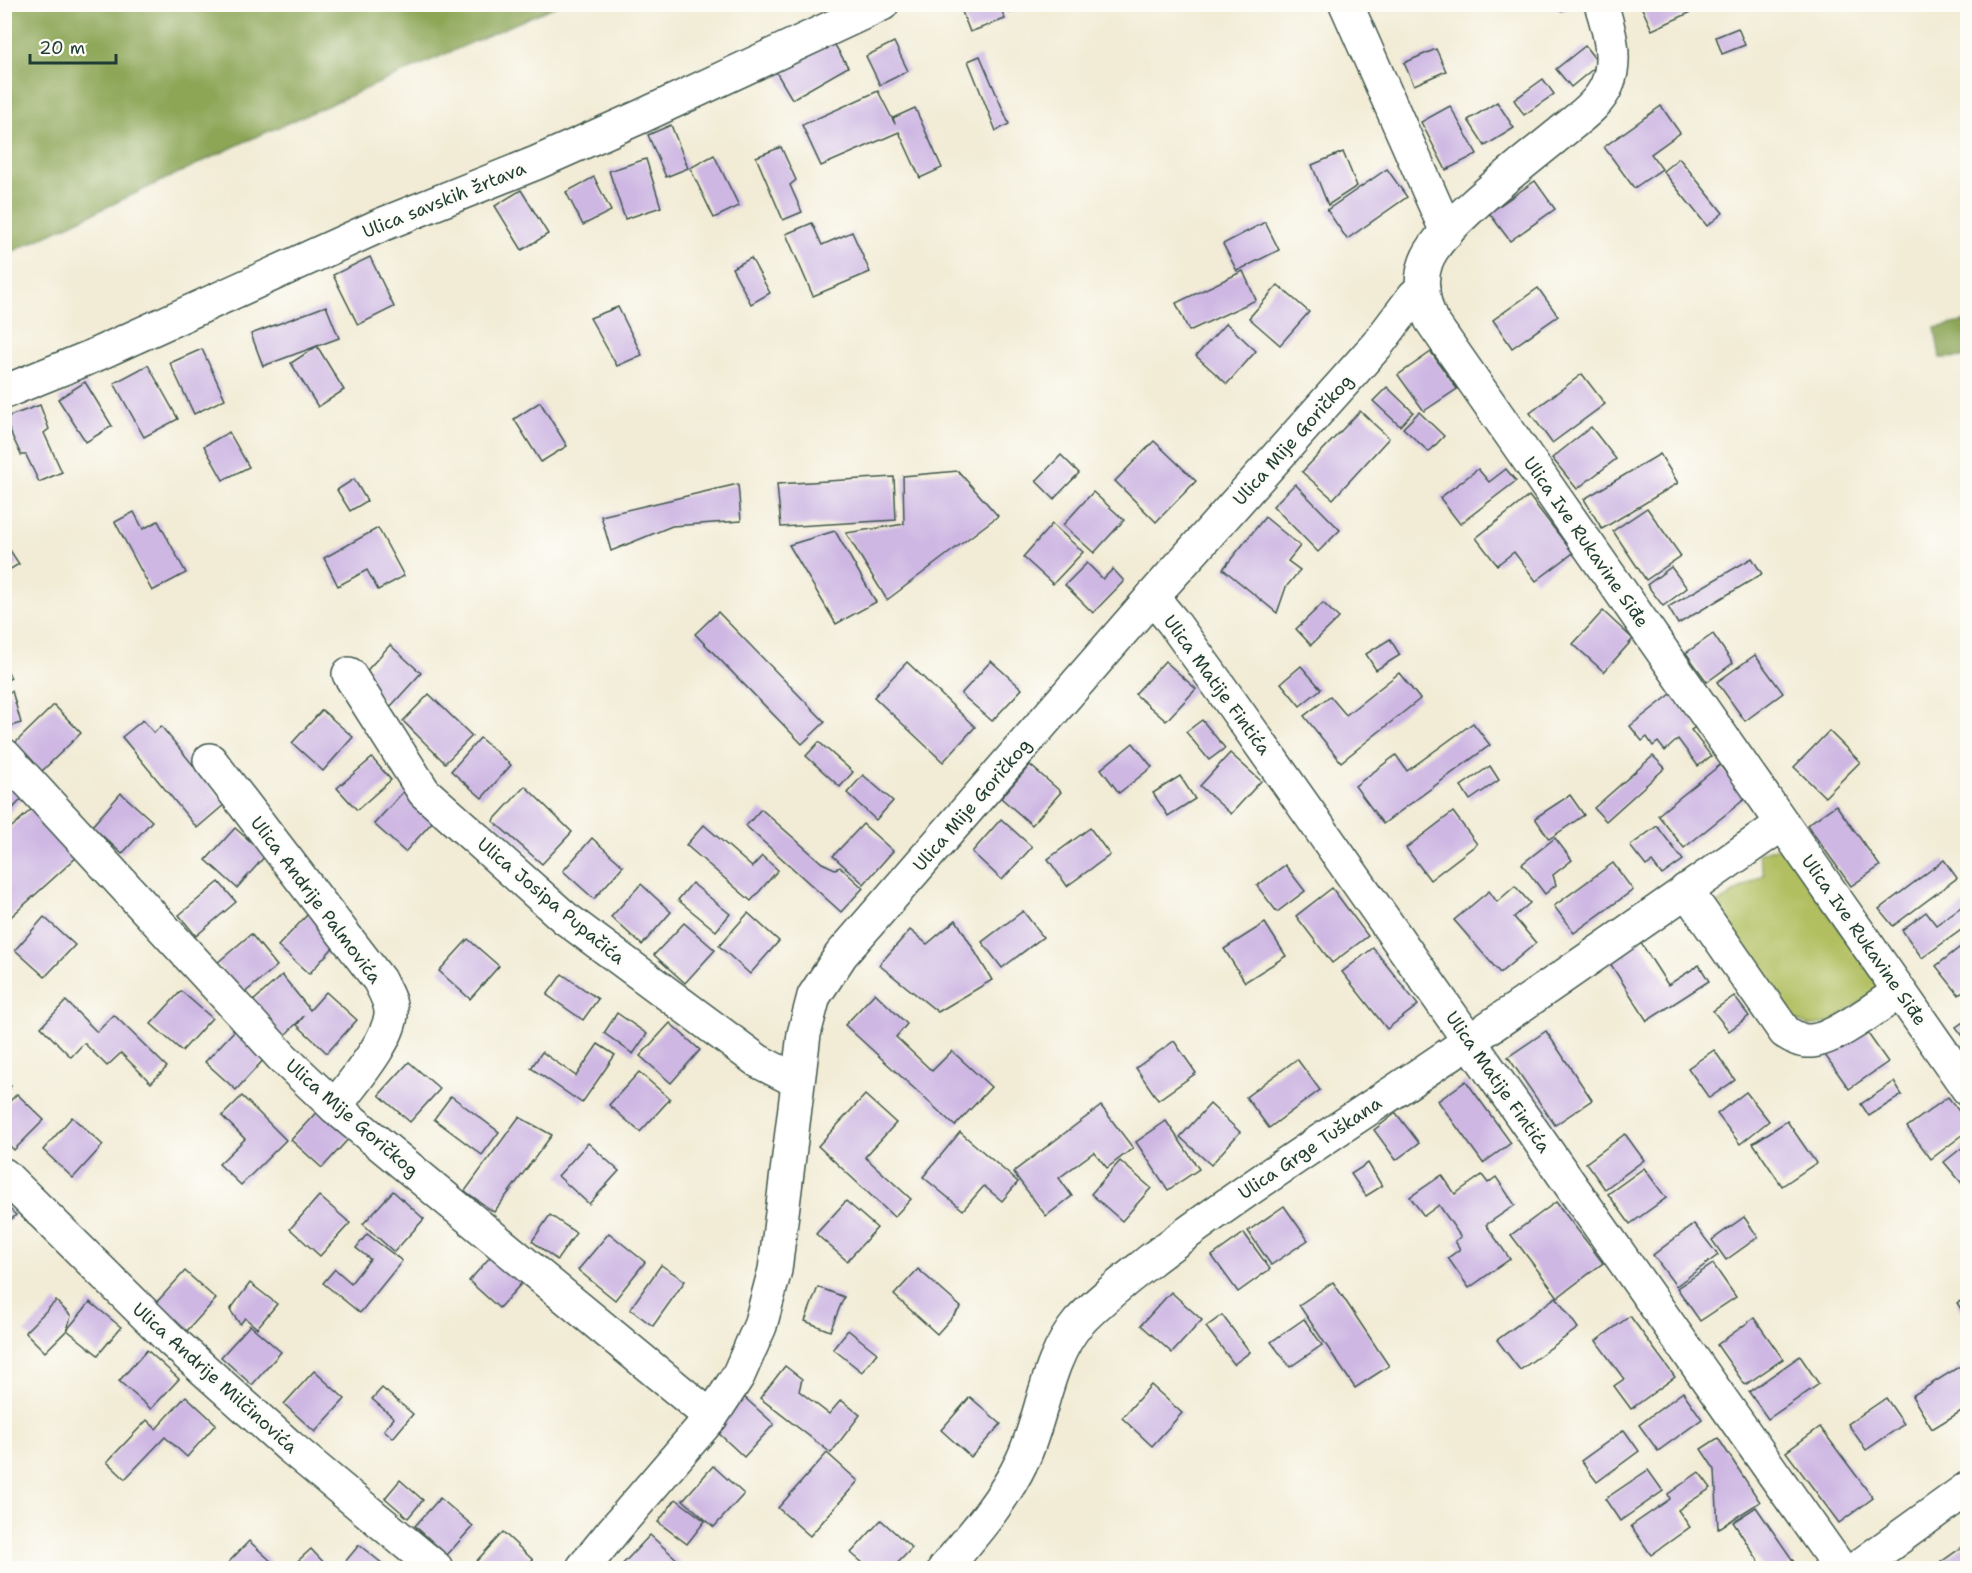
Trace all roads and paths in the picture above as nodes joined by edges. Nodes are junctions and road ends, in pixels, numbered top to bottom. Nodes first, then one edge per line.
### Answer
1 (882, 4) edge
2 (1346, 4) edge
3 (1601, 4) edge
4 (1447, 232) junction
5 (1423, 288) junction
6 (4, 392) edge
7 (1152, 597) junction
8 (350, 674) dead end
9 (4, 755) edge
10 (210, 760) dead end
11 (1782, 824) junction
12 (1686, 891) junction
13 (1899, 992) junction
14 (1470, 1042) junction
15 (797, 1081) junction
16 (1968, 1089) edge
17 (335, 1107) junction
18 (4, 1175) edge
19 (711, 1417) junction
20 (1968, 1488) edge
21 (436, 1569) edge
22 (583, 1569) edge
23 (945, 1569) edge
24 (1840, 1569) edge
25 (1857, 1569) edge

1 - 6 street, Ulica savskih žrtava
2 - 4 street
3 - 4 street, Ulica Ive Rukavine Siđe
4 - 5 street, Ulica Ive Rukavine Siđe
5 - 7 street, Ulica Mije Goričkog
5 - 11 street, Ulica Ive Rukavine Siđe
7 - 14 street, Ulica Matije Fintića
7 - 15 street, Ulica Mije Goričkog
8 - 15 street, Ulica Josipa Pupačića
9 - 17 street, Ulica Mije Goričkog
10 - 17 street, Ulica Andrije Palmovića
11 - 12 street, Ulica Grge Tuškana
11 - 13 street, Ulica Ive Rukavine Siđe
12 - 13 street
12 - 14 street, Ulica Grge Tuškana
13 - 16 street, Ulica Ive Rukavine Siđe
14 - 23 street, Ulica Grge Tuškana
14 - 24 street, Ulica Matije Fintića
15 - 19 street, Ulica Mije Goričkog
17 - 19 street, Ulica Mije Goričkog
18 - 21 street, Ulica Andrije Milčinovića
19 - 22 street, Ulica Mije Goričkog
20 - 25 street

